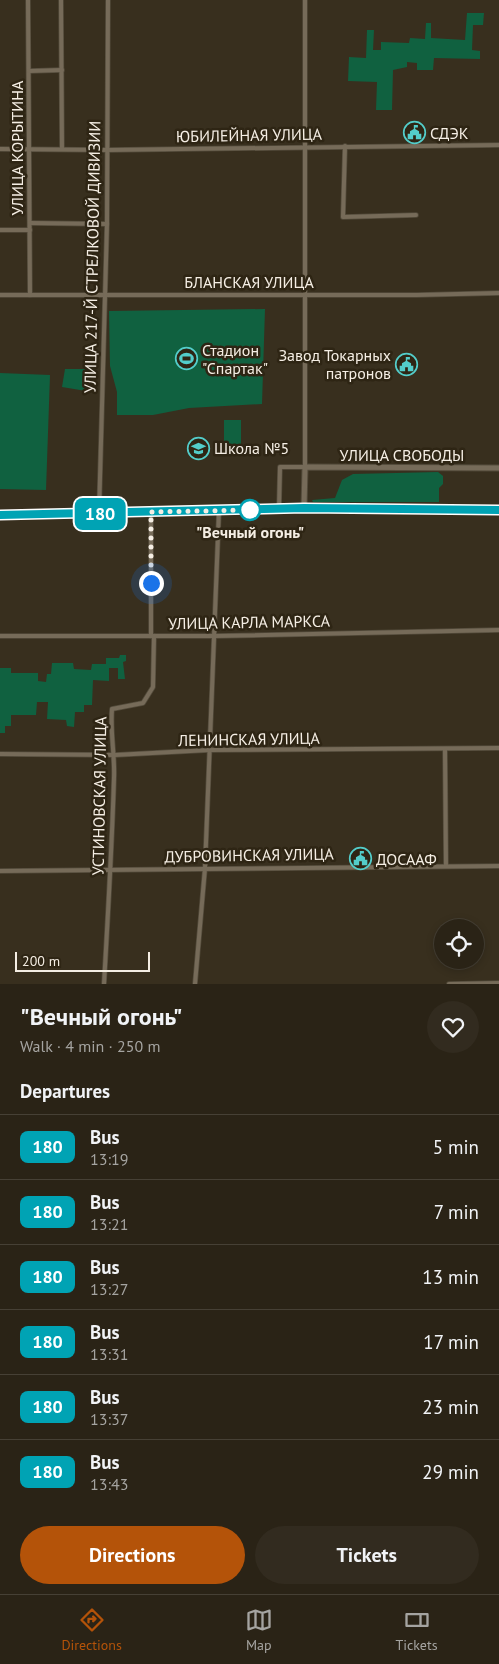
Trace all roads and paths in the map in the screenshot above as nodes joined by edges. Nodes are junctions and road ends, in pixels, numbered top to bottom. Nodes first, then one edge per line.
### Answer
1 (28, 0) edge
2 (61, 0) edge
3 (108, 0) edge
4 (305, 0) edge
5 (62, 70) junction
6 (29, 71) junction
7 (499, 145) edge
8 (306, 146) junction
9 (345, 146) junction
10 (0, 149) edge
11 (30, 149) junction
12 (62, 149) junction
13 (108, 150) junction
14 (416, 216) dead end
15 (30, 223) junction
16 (107, 224) junction
17 (0, 230) edge
18 (30, 230) junction
19 (499, 293) edge
20 (0, 295) edge
21 (30, 295) junction
22 (105, 295) junction
23 (306, 295) junction
24 (305, 468) junction
25 (499, 468) edge
26 (304, 508) junction
27 (279, 509) junction
28 (219, 510) junction
29 (499, 510) edge
30 (151, 512) junction
31 (99, 514) junction
32 (0, 515) edge
33 (499, 630) edge
34 (0, 636) edge
35 (153, 636) junction
36 (215, 636) junction
37 (499, 748) edge
38 (209, 750) junction
39 (445, 750) junction
40 (0, 754) edge
41 (114, 755) junction
42 (446, 866) junction
43 (499, 866) edge
44 (205, 868) junction
45 (110, 870) junction
46 (0, 871) edge
47 (499, 983) edge
48 (104, 984) edge
49 (195, 984) edge
50 (449, 984) edge

1 - 6 street, УЛИЦА КОРЫТИНА
2 - 5 street
3 - 13 street, УЛИЦА 217-Й СТРЕЛКОВОЙ ДИВИЗИИ
4 - 8 street
5 - 6 street
5 - 12 street
6 - 11 street, УЛИЦА КОРЫТИНА
7 - 9 street, ЮБИЛЕЙНАЯ УЛИЦА
8 - 9 street, ЮБИЛЕЙНАЯ УЛИЦА
8 - 13 street, ЮБИЛЕЙНАЯ УЛИЦА
8 - 23 street
9 - 14 street
10 - 11 street, ЮБИЛЕЙНАЯ УЛИЦА
11 - 12 street, ЮБИЛЕЙНАЯ УЛИЦА
11 - 15 street, УЛИЦА КОРЫТИНА
12 - 13 street, ЮБИЛЕЙНАЯ УЛИЦА
13 - 16 street, УЛИЦА 217-Й СТРЕЛКОВОЙ ДИВИЗИИ
15 - 16 street
15 - 18 street, УЛИЦА КОРЫТИНА
16 - 22 street, УЛИЦА 217-Й СТРЕЛКОВОЙ ДИВИЗИИ
17 - 18 street
18 - 21 street, УЛИЦА КОРЫТИНА
19 - 23 street, БЛАНСКАЯ УЛИЦА
20 - 21 street, БЛАНСКАЯ УЛИЦА
21 - 22 street, БЛАНСКАЯ УЛИЦА
22 - 23 street, БЛАНСКАЯ УЛИЦА
22 - 31 street, УЛИЦА 217-Й СТРЕЛКОВОЙ ДИВИЗИИ
23 - 24 street
24 - 25 main road, УЛИЦА СВОБОДЫ
24 - 26 main road
24 - 27 street
26 - 27 main road
26 - 29 main road
27 - 28 main road
28 - 30 main road
28 - 36 street
30 - 31 main road
30 - 35 street, УСТИНОВСКАЯ УЛИЦА
31 - 32 main road
33 - 36 street, УЛИЦА КАРЛА МАРКСА
34 - 35 street, УЛИЦА КАРЛА МАРКСА
35 - 36 street, УЛИЦА КАРЛА МАРКСА
35 - 41 street, УСТИНОВСКАЯ УЛИЦА
36 - 38 street
37 - 39 street, ЛЕНИНСКАЯ УЛИЦА
38 - 39 street, ЛЕНИНСКАЯ УЛИЦА
38 - 41 street, ЛЕНИНСКАЯ УЛИЦА
38 - 44 street
39 - 42 street
40 - 41 street, ЛЕНИНСКАЯ УЛИЦА
41 - 45 street, УСТИНОВСКАЯ УЛИЦА
42 - 43 street, ДУБРОВИНСКАЯ УЛИЦА
42 - 44 street, ДУБРОВИНСКАЯ УЛИЦА
44 - 45 street, ДУБРОВИНСКАЯ УЛИЦА
44 - 49 street
45 - 46 street, ДУБРОВИНСКАЯ УЛИЦА
45 - 48 street, УСТИНОВСКАЯ УЛИЦА
47 - 50 street

